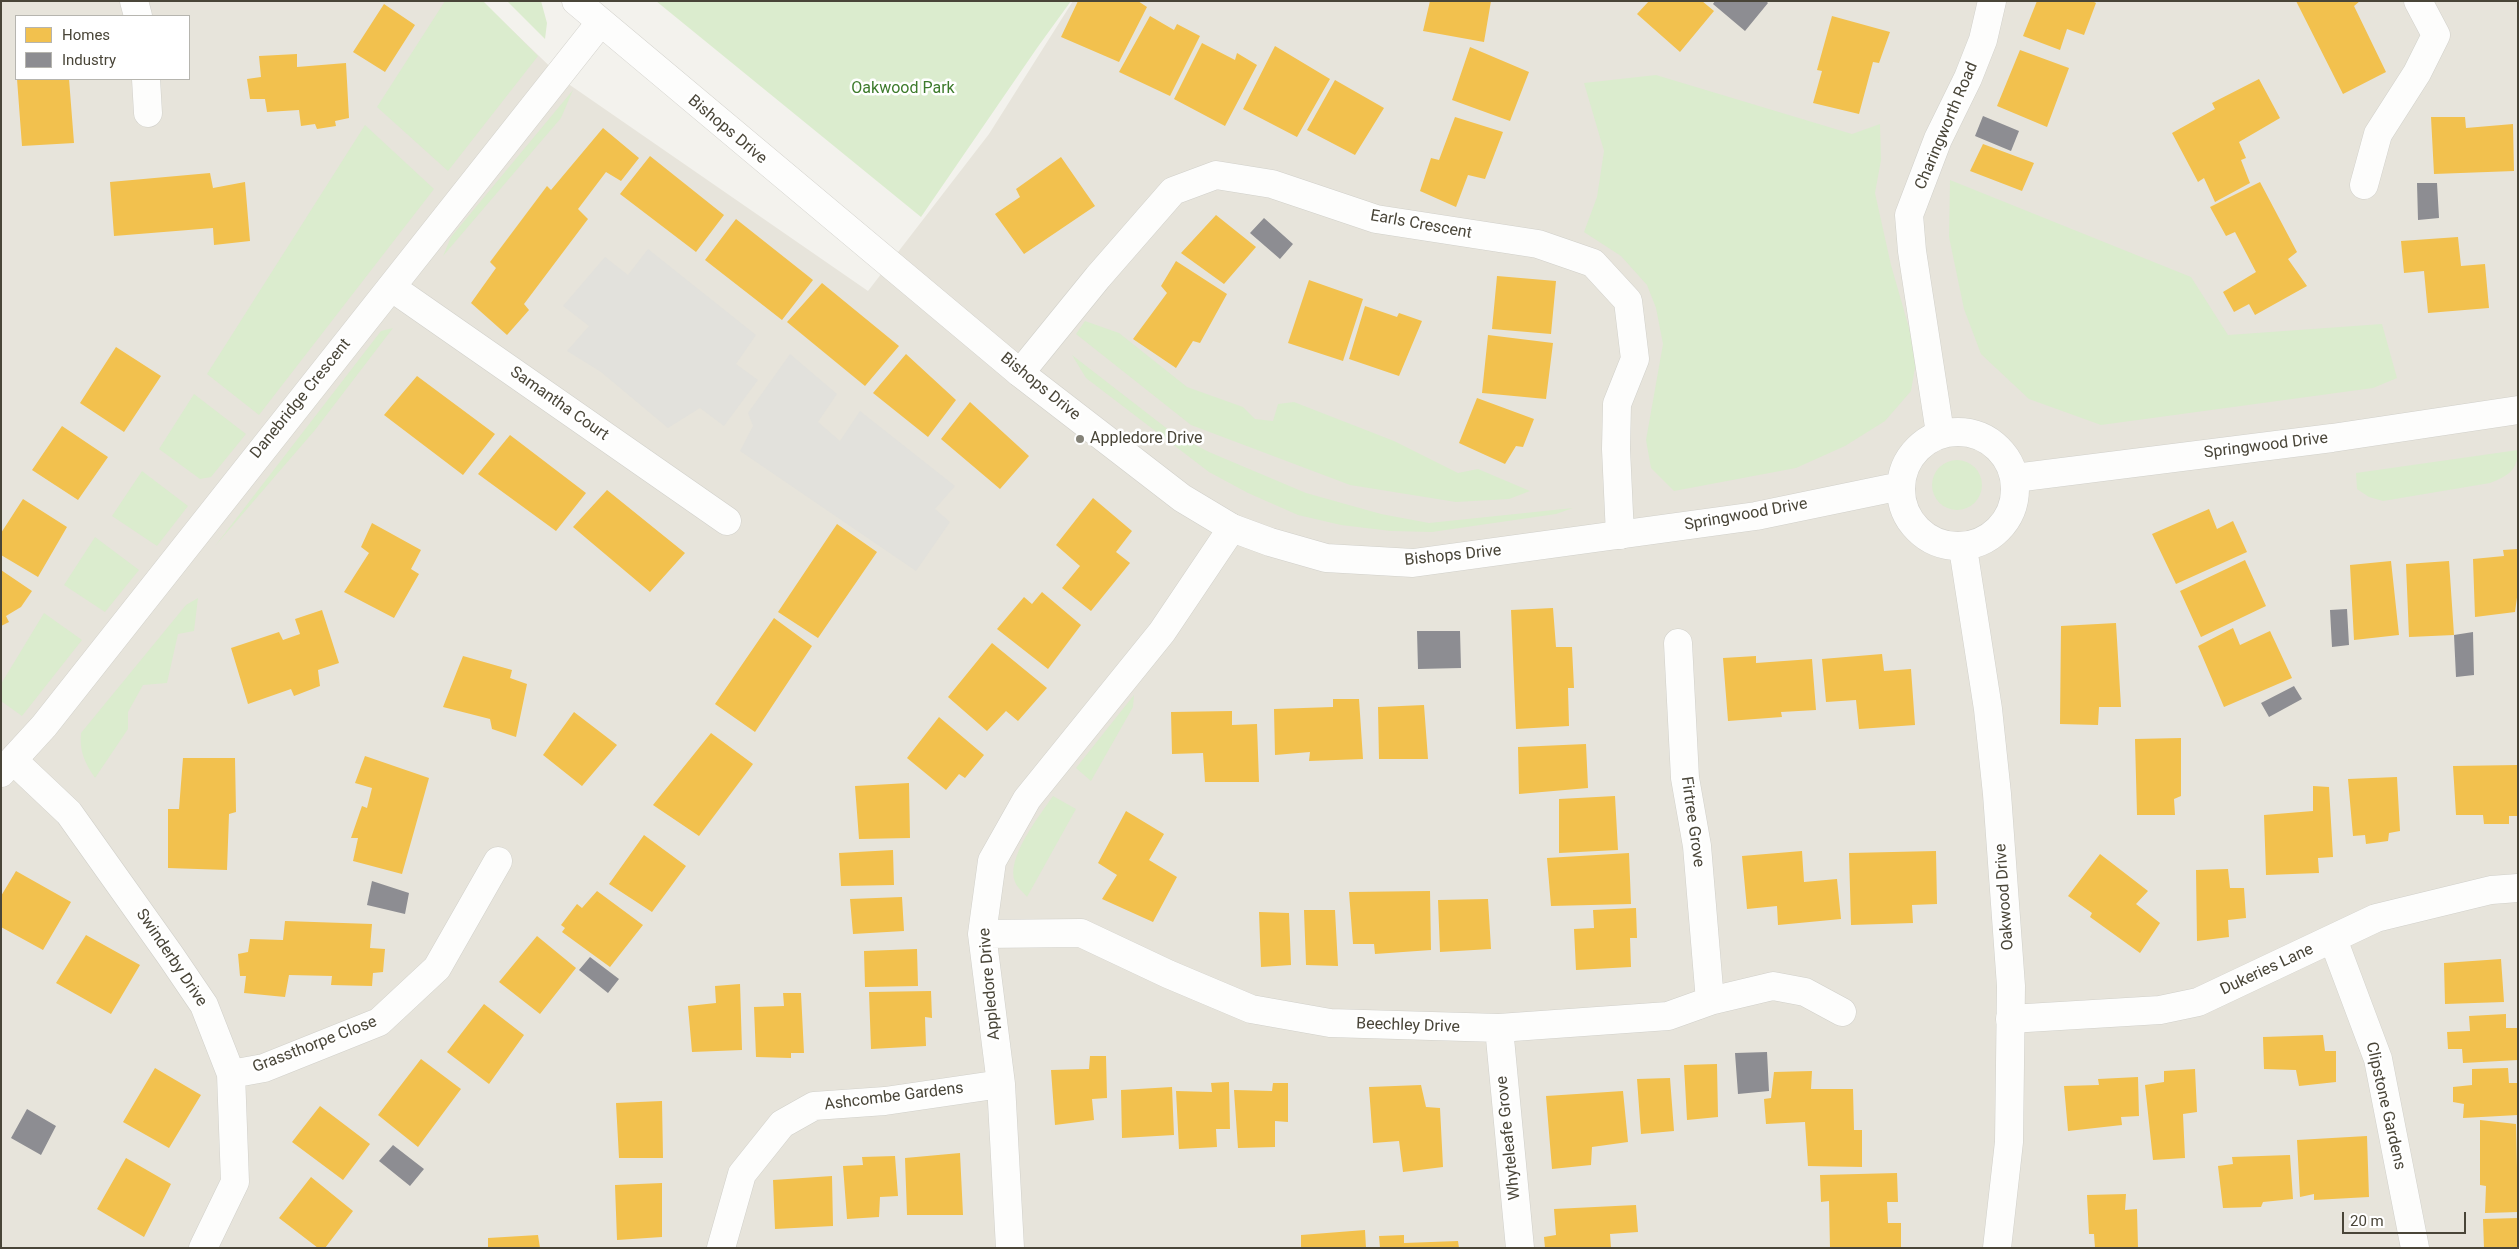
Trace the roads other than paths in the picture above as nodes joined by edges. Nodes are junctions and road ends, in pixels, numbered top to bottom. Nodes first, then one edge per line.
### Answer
1 (134, 1) edge
2 (576, 1) edge
3 (1992, 1) edge
4 (2418, 1) edge
5 (138, 15) edge
6 (600, 23) junction
7 (146, 80) edge
8 (148, 113) dead end
9 (2364, 185) dead end
10 (391, 287) junction
11 (1020, 373) junction
12 (2518, 410) edge
13 (1940, 433) junction
14 (2015, 478) junction
15 (1900, 486) junction
16 (728, 521) dead end
17 (1232, 528) junction
18 (1620, 535) junction
19 (1590, 538) joint
20 (1963, 548) junction
21 (1678, 643) dead end
22 (7, 767) edge
23 (498, 861) dead end
24 (2518, 888) edge
25 (982, 934) junction
26 (2333, 939) junction
27 (1710, 1001) junction
28 (1842, 1012) dead end
29 (2010, 1019) junction
30 (1499, 1028) junction
31 (231, 1074) junction
32 (1001, 1084) junction
33 (202, 1248) edge
34 (721, 1248) edge
35 (1010, 1248) edge
36 (1520, 1248) edge
37 (1997, 1248) edge
38 (2415, 1248) edge

1 - 5 street
2 - 6 street, Bishops Drive
3 - 13 street, Charingworth Road
4 - 9 street
6 - 10 street, Danebridge Crescent
6 - 11 street, Bishops Drive
7 - 8 street
10 - 16 street, Samantha Court
10 - 22 street, Danebridge Crescent
11 - 17 street, Bishops Drive
11 - 18 street, Earls Crescent
12 - 14 street, Springwood Drive
13 - 14 street
13 - 15 street
14 - 20 street
15 - 18 street, Springwood Drive
15 - 20 street
17 - 19 street, Bishops Drive
17 - 25 street, Appledore Drive
18 - 19 street, Springwood Drive
20 - 29 street, Oakwood Drive
21 - 27 street, Firtree Grove
22 - 31 street, Swinderby Drive
23 - 31 street, Grassthorpe Close
24 - 26 street, Dukeries Lane
25 - 30 street, Beechley Drive
25 - 32 street, Appledore Drive
26 - 29 street, Dukeries Lane
26 - 38 street, Clipstone Gardens
27 - 28 street, Beechley Drive
27 - 30 street, Beechley Drive
29 - 37 street, Oakwood Drive
30 - 36 street, Whyteleafe Grove
31 - 33 street, Swinderby Drive
32 - 34 street, Ashcombe Gardens
32 - 35 street, Appledore Drive

